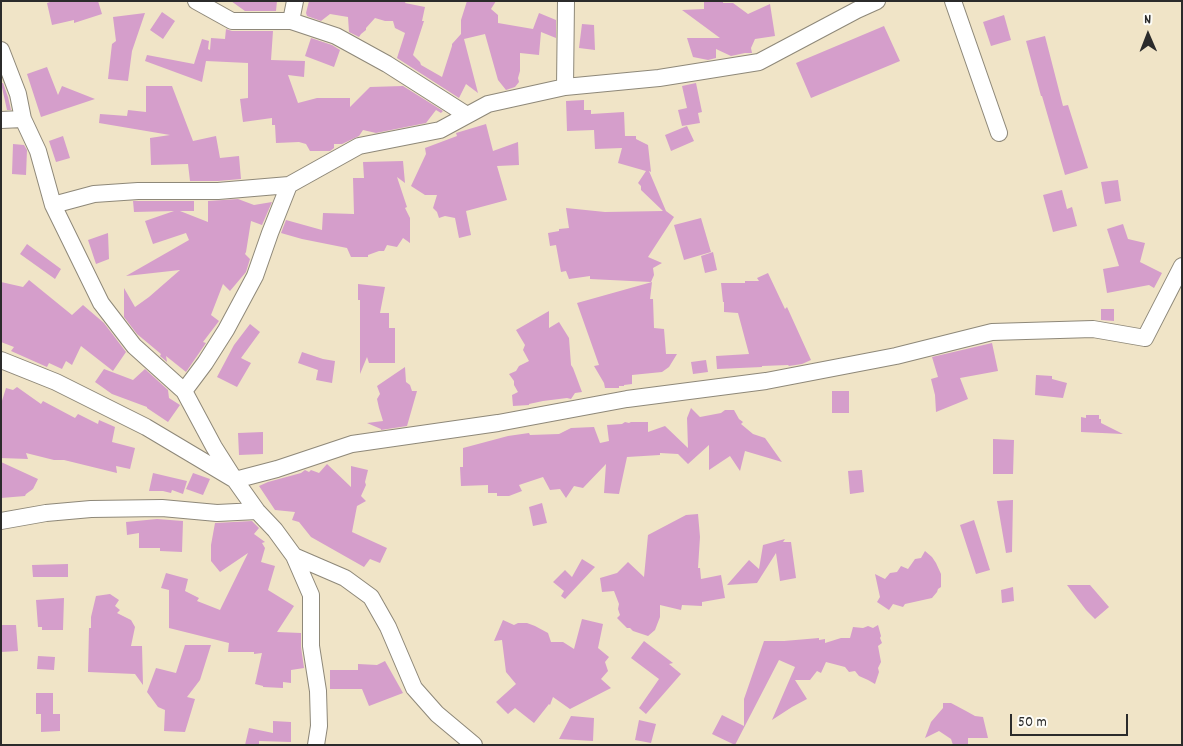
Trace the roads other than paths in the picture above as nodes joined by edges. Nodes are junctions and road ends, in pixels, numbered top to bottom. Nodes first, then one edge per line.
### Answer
1 (196, 1) edge
2 (295, 1) edge
3 (566, 1) edge
4 (877, 1) edge
5 (953, 1) edge
6 (292, 21) junction
7 (1, 50) edge
8 (565, 87) junction
9 (466, 116) junction
10 (23, 119) junction
11 (1, 120) edge
12 (999, 133) dead end
13 (289, 185) junction
14 (53, 205) junction
15 (1182, 266) edge
16 (1, 360) edge
17 (184, 391) junction
18 (235, 480) junction
19 (257, 511) junction
20 (1, 521) edge
21 (294, 556) junction
22 (316, 745) edge
23 (474, 745) edge

1 - 6 street
2 - 6 street
3 - 8 street
4 - 8 street
5 - 12 street
6 - 9 street
7 - 10 street
8 - 9 street
9 - 13 street
10 - 11 street
10 - 14 street
13 - 14 street
13 - 17 street
14 - 17 street
15 - 18 street
16 - 18 street
17 - 18 street
18 - 19 street
19 - 20 street
19 - 21 street
21 - 22 street
21 - 23 street

